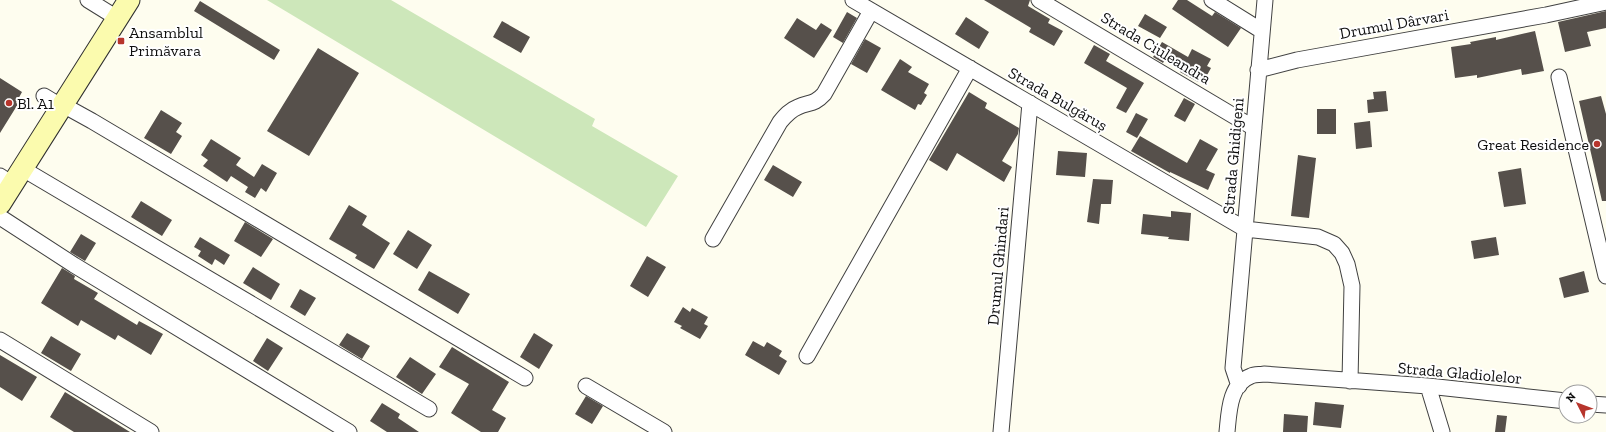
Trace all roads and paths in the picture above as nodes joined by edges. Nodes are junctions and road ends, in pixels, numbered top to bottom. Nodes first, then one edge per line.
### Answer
1 (88, 0) edge
2 (129, 0) edge
3 (853, 0) edge
4 (1039, 0) edge
5 (1212, 0) edge
6 (1265, 0) edge
7 (1606, 2) edge
8 (871, 11) junction
9 (117, 18) junction
10 (1262, 31) junction
11 (970, 68) junction
12 (1258, 70) junction
13 (1559, 77) dead end
14 (44, 96) dead end
15 (1030, 104) junction
16 (63, 106) junction
17 (1254, 128) junction
18 (12, 176) edge
19 (0, 204) edge
20 (0, 217) edge
21 (1245, 229) junction
22 (712, 239) dead end
23 (1606, 276) edge
24 (0, 340) edge
25 (807, 356) dead end
26 (525, 378) dead end
27 (1350, 381) junction
28 (586, 386) dead end
29 (1239, 386) junction
30 (1428, 386) junction
31 (1558, 400) edge
32 (429, 409) dead end
33 (151, 432) edge
34 (349, 432) edge
35 (664, 432) edge
36 (1001, 432) edge
37 (1227, 432) edge
38 (1442, 432) edge

1 - 9 street
2 - 9 main road
3 - 8 street, Strada Bulgăruș
4 - 17 street, Strada Ciuleandra
5 - 10 street
6 - 10 street, Strada Ghidigeni
7 - 12 street, Drumul Dârvari
8 - 11 street, Strada Bulgăruș
8 - 22 street
9 - 16 main road
10 - 12 street, Strada Ghidigeni
11 - 15 street, Strada Bulgăruș
11 - 25 street
12 - 17 street, Strada Ghidigeni
13 - 23 street
14 - 16 street
15 - 21 street, Strada Bulgăruș
15 - 36 street, Drumul Ghindari
16 - 18 main road
16 - 26 street
17 - 21 street, Strada Ghidigeni
18 - 19 main road
18 - 32 street
20 - 34 street
21 - 27 street, Strada Ghidigeni
21 - 29 street
24 - 33 street
27 - 29 street
27 - 30 street, Strada Gladiolelor
28 - 35 street
29 - 37 street
30 - 31 street, Strada Gladiolelor
30 - 38 street

